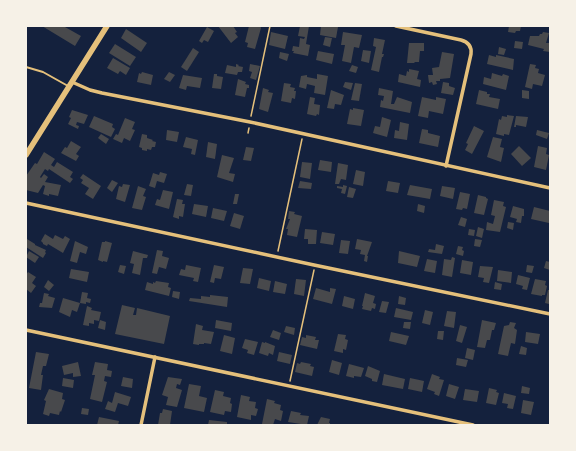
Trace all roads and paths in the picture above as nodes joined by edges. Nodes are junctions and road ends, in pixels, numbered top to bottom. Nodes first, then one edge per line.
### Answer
1 (107, 26) edge
2 (270, 26) edge
3 (396, 26) edge
4 (26, 67) edge
5 (70, 84) junction
6 (252, 115) dead end
7 (301, 145) dead end
8 (26, 155) edge
9 (446, 166) junction
10 (550, 188) edge
11 (26, 203) edge
12 (279, 249) dead end
13 (313, 271) dead end
14 (550, 314) edge
15 (26, 330) edge
16 (155, 357) junction
17 (291, 377) dead end
18 (141, 425) edge
19 (473, 425) edge

1 - 5 main road
2 - 6 path
3 - 9 street
4 - 5 lane
5 - 8 main road
5 - 9 street
7 - 12 path
9 - 10 street
11 - 14 street
13 - 17 path
15 - 16 street
16 - 18 street
16 - 19 street

